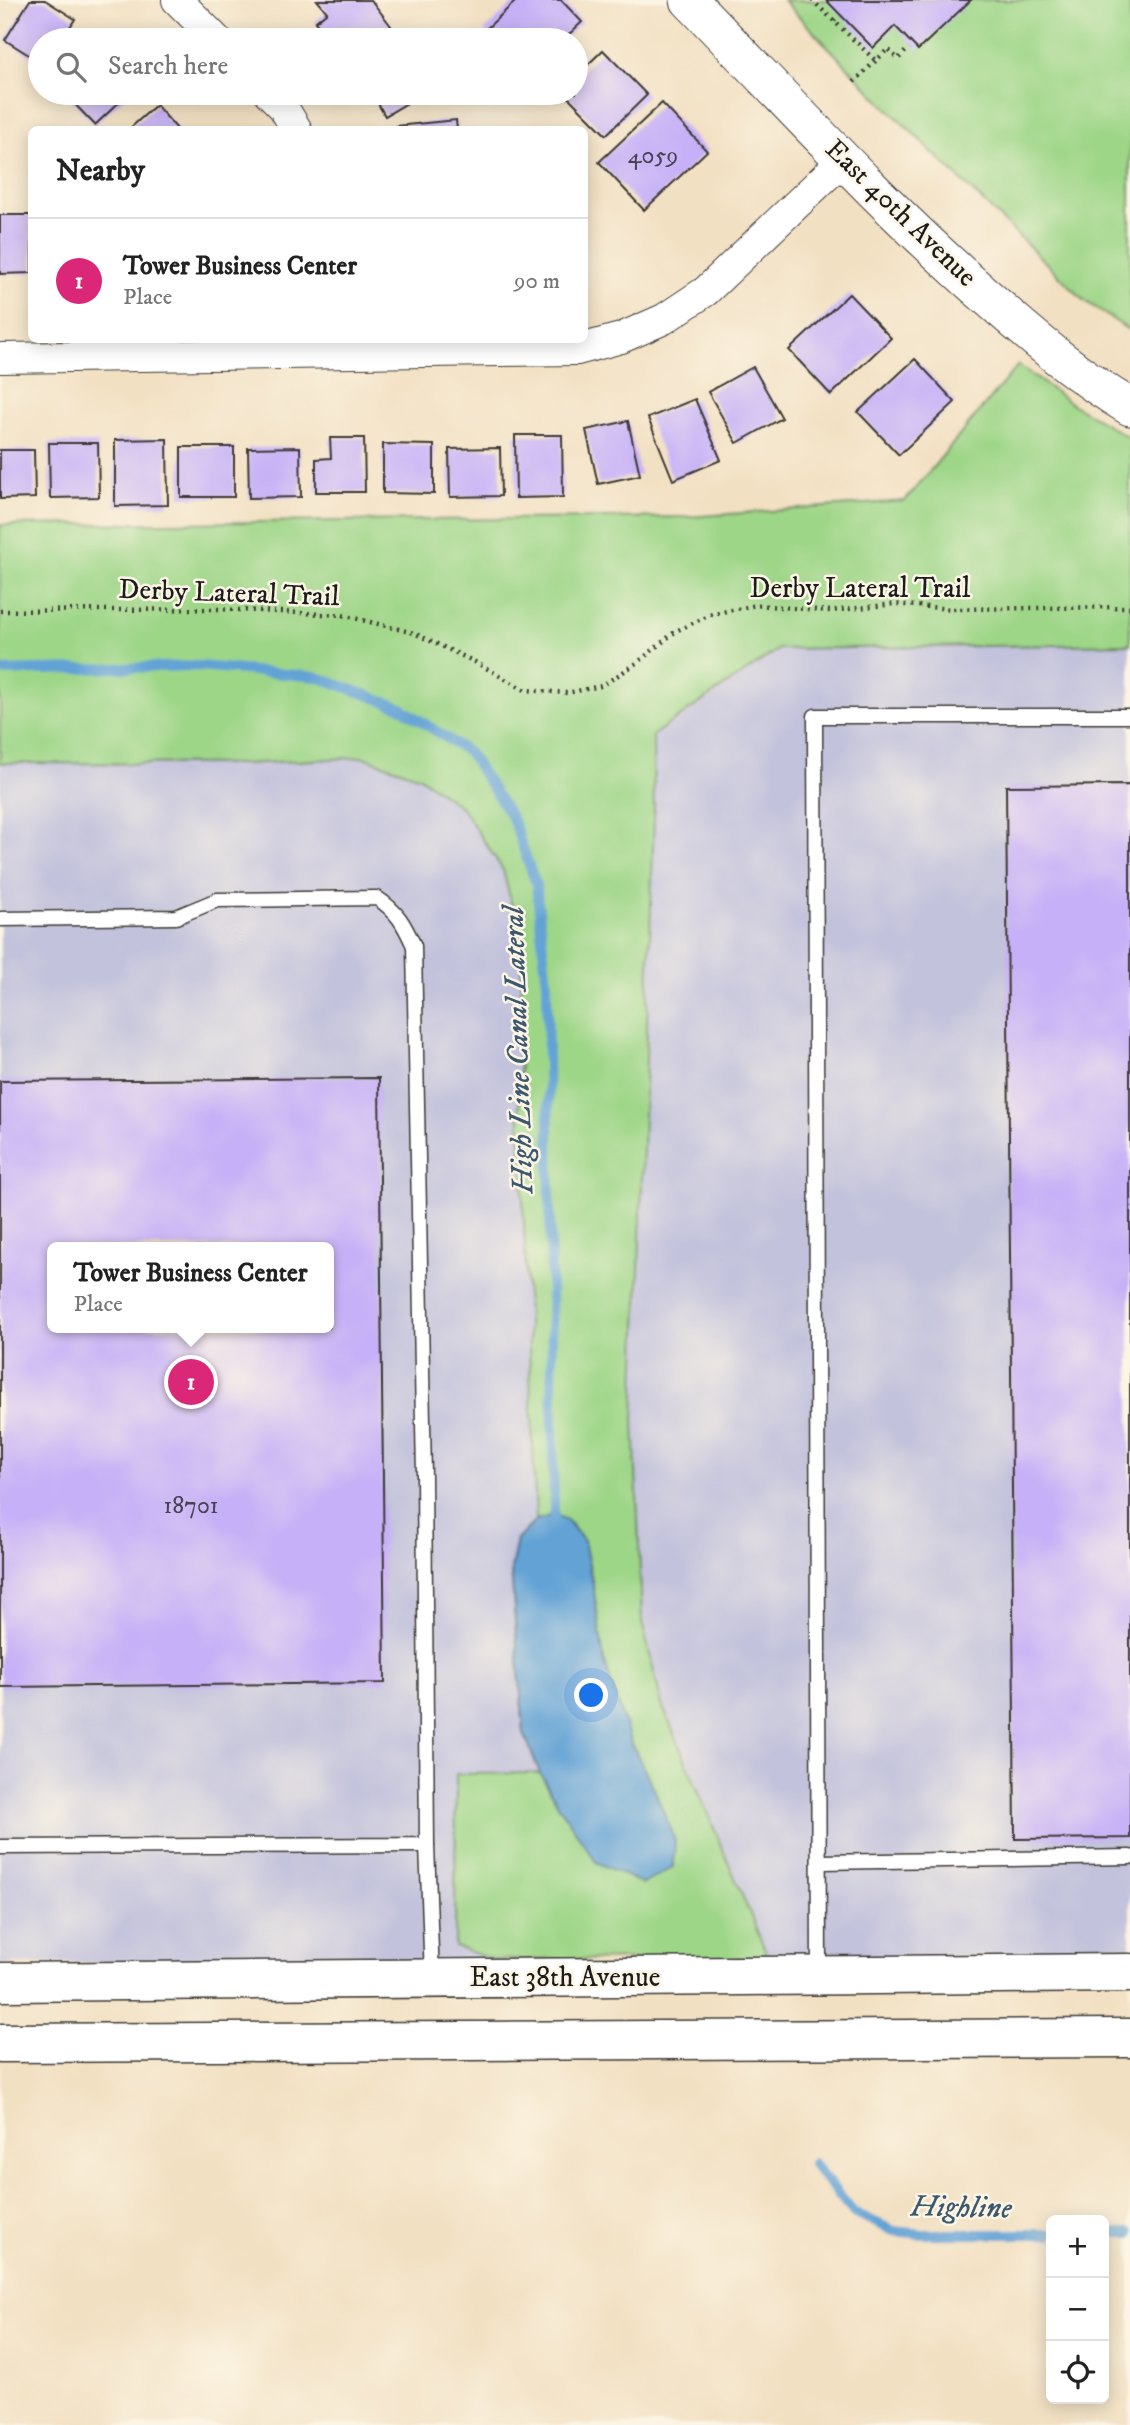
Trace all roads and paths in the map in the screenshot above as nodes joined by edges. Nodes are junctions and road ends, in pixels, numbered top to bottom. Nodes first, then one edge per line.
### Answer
1 (177, 0) edge
2 (688, 0) edge
3 (812, 0) edge
4 (839, 16) dead end
5 (834, 21) junction
6 (205, 28) edge
7 (909, 48) dead end
8 (876, 61) junction
9 (854, 82) dead end
10 (281, 105) edge
11 (295, 126) edge
12 (844, 159) junction
13 (327, 347) edge
14 (0, 358) edge
15 (1130, 407) edge
16 (1130, 607) edge
17 (0, 611) edge
18 (1130, 716) edge
19 (0, 919) edge
20 (427, 1845) junction
21 (0, 1847) edge
22 (1130, 1857) edge
23 (819, 1862) junction
24 (1130, 1973) edge
25 (819, 1976) junction
26 (432, 1977) junction
27 (0, 1982) edge
28 (1130, 2038) edge
29 (0, 2043) edge

1 - 6 street
2 - 12 street, East 40th Avenue
3 - 5 path
4 - 5 path
5 - 8 path
7 - 8 path
8 - 9 path
10 - 11 street
12 - 13 street
12 - 15 street, East 40th Avenue
13 - 14 street
16 - 17 path, Derby Lateral Trail
18 - 23 lane
19 - 20 lane
20 - 21 lane
20 - 26 lane
22 - 23 lane
23 - 25 lane
24 - 25 main road, East 38th Avenue
25 - 26 main road, East 38th Avenue
26 - 27 main road, East 38th Avenue
28 - 29 main road

